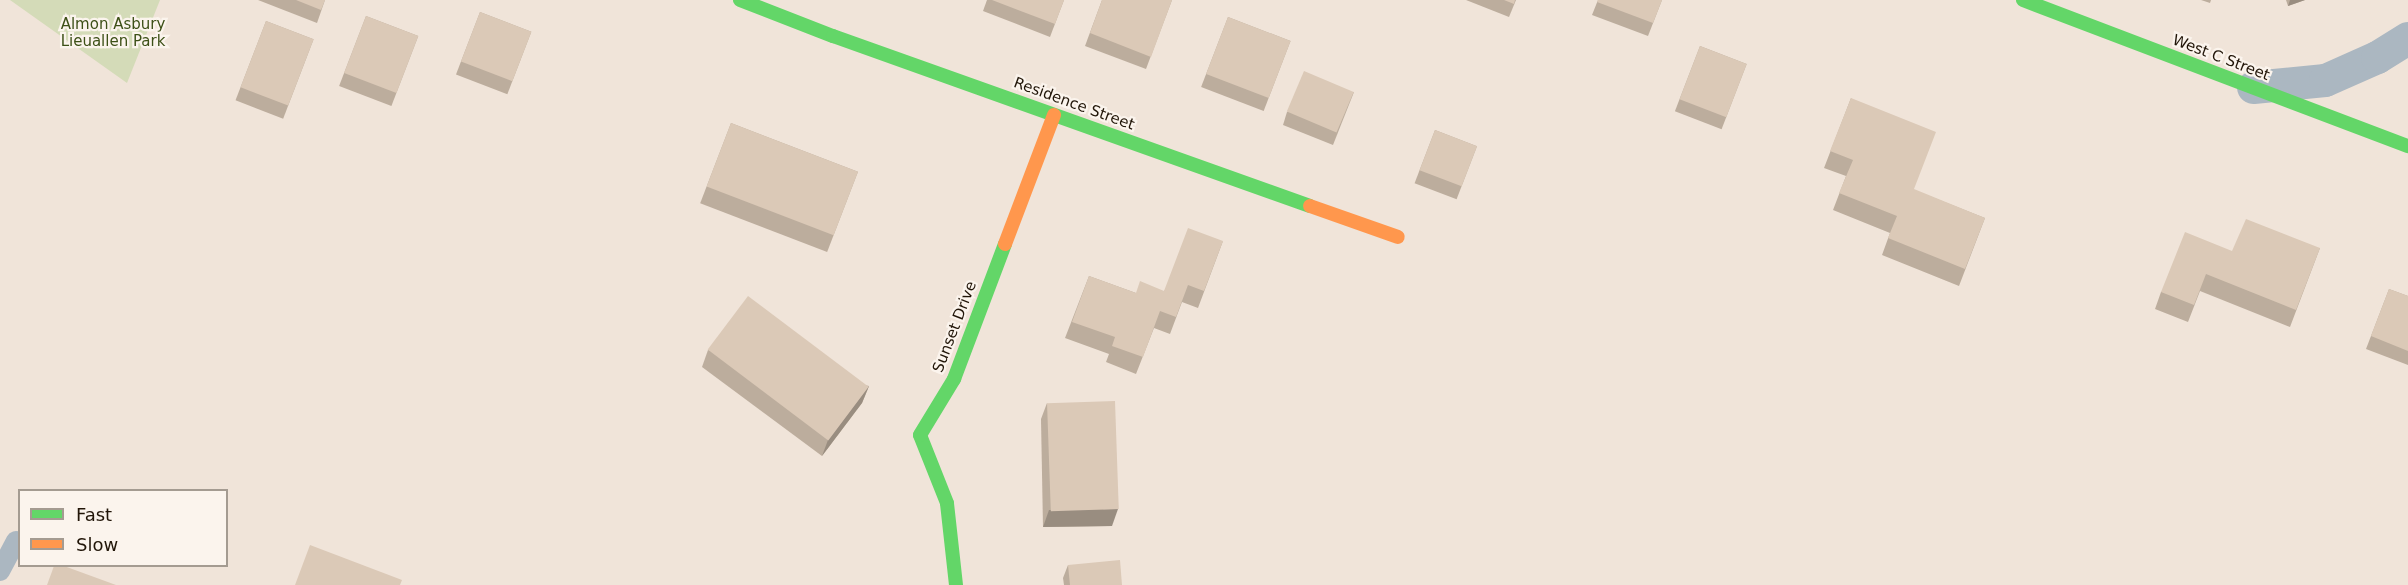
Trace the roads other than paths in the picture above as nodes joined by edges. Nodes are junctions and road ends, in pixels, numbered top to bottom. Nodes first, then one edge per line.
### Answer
1 (740, 0) edge
2 (2023, 0) edge
3 (2408, 38) edge
4 (2253, 87) junction
5 (1054, 115) junction
6 (2408, 146) edge
7 (1398, 237) dead end
8 (16, 541) dead end
9 (0, 571) edge
10 (956, 585) edge

1 - 5 street, Residence Street
2 - 4 street, West C Street
3 - 4 street
4 - 6 street, West C Street
5 - 7 street, Residence Street
5 - 10 street, Sunset Drive
8 - 9 lane

